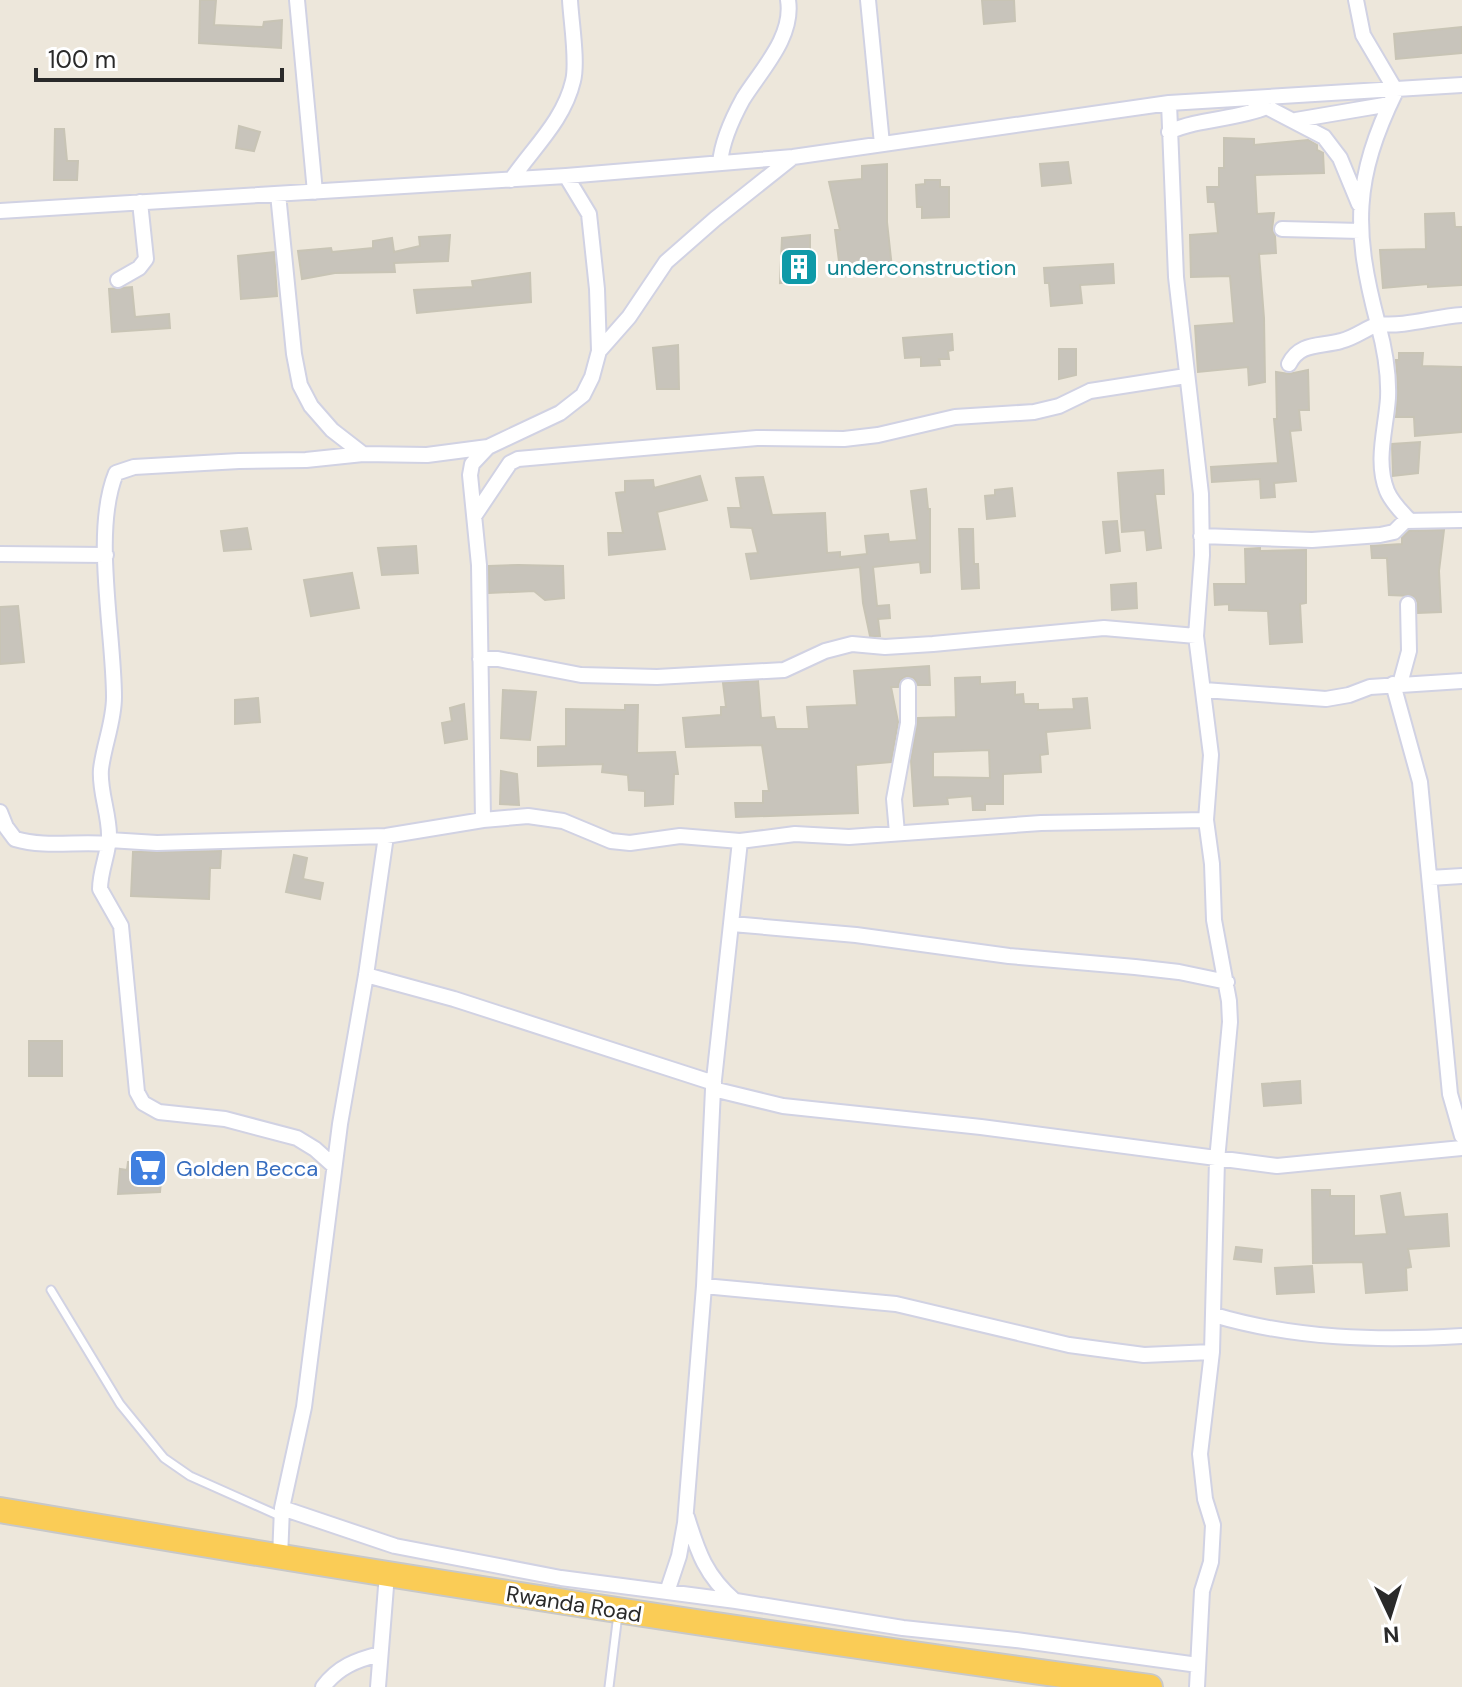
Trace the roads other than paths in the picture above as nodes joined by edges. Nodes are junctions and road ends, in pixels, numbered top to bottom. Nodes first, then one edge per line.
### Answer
1 (297, 0) edge
2 (570, 0) edge
3 (788, 0) edge
4 (868, 0) edge
5 (1356, 0) edge
6 (1462, 85) edge
7 (1248, 97) junction
8 (1393, 97) junction
9 (1169, 103) junction
10 (1267, 107) junction
11 (1294, 120) junction
12 (1169, 132) junction
13 (882, 144) junction
14 (793, 157) junction
15 (720, 163) junction
16 (566, 176) junction
17 (511, 180) junction
18 (315, 192) junction
19 (278, 194) junction
20 (140, 202) junction
21 (1360, 204) junction
22 (0, 211) edge
23 (1282, 229) dead end
24 (1361, 231) junction
25 (118, 280) dead end
26 (1462, 315) edge
27 (1378, 324) junction
28 (599, 351) junction
29 (1289, 364) dead end
30 (1186, 376) junction
31 (488, 447) junction
32 (363, 454) junction
33 (475, 515) junction
34 (1462, 520) edge
35 (1410, 521) junction
36 (1201, 536) junction
37 (0, 554) edge
38 (106, 555) junction
39 (1408, 604) dead end
40 (1196, 636) junction
41 (480, 659) junction
42 (1462, 681) edge
43 (1396, 684) junction
44 (908, 686) dead end
45 (1204, 690) junction
46 (0, 812) edge
47 (483, 820) junction
48 (1206, 820) junction
49 (897, 833) junction
50 (386, 836) junction
51 (740, 841) junction
52 (109, 842) junction
53 (1462, 876) edge
54 (1430, 878) junction
55 (732, 924) junction
56 (366, 975) junction
57 (1227, 982) junction
58 (714, 1086) junction
59 (1462, 1136) edge
60 (1462, 1148) edge
61 (1217, 1160) junction
62 (334, 1166) junction
63 (704, 1286) junction
64 (51, 1290) dead end
65 (1214, 1315) junction
66 (1462, 1336) edge
67 (1212, 1352) junction
68 (0, 1510) edge
69 (282, 1512) junction
70 (686, 1514) junction
71 (280, 1558) junction
72 (387, 1574) junction
73 (667, 1592) junction
74 (736, 1601) junction
75 (619, 1611) junction
76 (380, 1654) junction
77 (1198, 1665) junction
78 (323, 1687) edge
79 (378, 1687) edge
80 (609, 1687) edge
81 (1150, 1687) edge
82 (1197, 1687) edge

1 - 18 street
2 - 17 street
3 - 15 street
4 - 13 street
5 - 8 street
6 - 8 street
7 - 8 street
7 - 9 street
7 - 10 street
8 - 11 street
8 - 21 street
9 - 12 street
9 - 13 street
10 - 11 street
10 - 12 street
11 - 21 street
12 - 30 street
13 - 14 street
14 - 15 street
14 - 28 street
15 - 16 street
16 - 17 street
16 - 28 street
17 - 18 street
18 - 19 street
19 - 20 street
19 - 32 street
20 - 22 street
20 - 25 street
21 - 24 street
23 - 24 street
24 - 27 street
26 - 27 street
27 - 29 street
27 - 35 street
28 - 31 street
30 - 33 street
30 - 36 street
31 - 32 street
31 - 33 street
32 - 38 street
33 - 41 street
34 - 35 street
35 - 36 street
36 - 40 street
37 - 38 street
38 - 52 street
39 - 43 street
40 - 41 street
40 - 45 street
41 - 47 street
42 - 43 street
43 - 45 street
43 - 54 street
44 - 49 street
45 - 48 street
46 - 52 street
47 - 50 street
47 - 51 street
48 - 49 street
48 - 57 street
49 - 51 street
50 - 52 street
50 - 56 street
51 - 55 street
52 - 62 street
53 - 54 street
54 - 59 street
55 - 57 street
55 - 58 street
56 - 58 street
56 - 62 street
57 - 61 street
58 - 61 street
58 - 63 street
60 - 61 street
61 - 65 street
62 - 69 street
63 - 67 street
63 - 70 street
64 - 69 lane
65 - 66 street
65 - 67 street
67 - 77 street
68 - 71 highway, Rwanda Road
69 - 71 street
69 - 73 street
70 - 73 street
70 - 74 street
71 - 72 highway, Rwanda Road
72 - 75 highway, Rwanda Road
72 - 76 street
73 - 74 street
74 - 77 street
75 - 80 lane
75 - 81 highway, Rwanda Road
76 - 78 street
76 - 79 street
77 - 82 street

